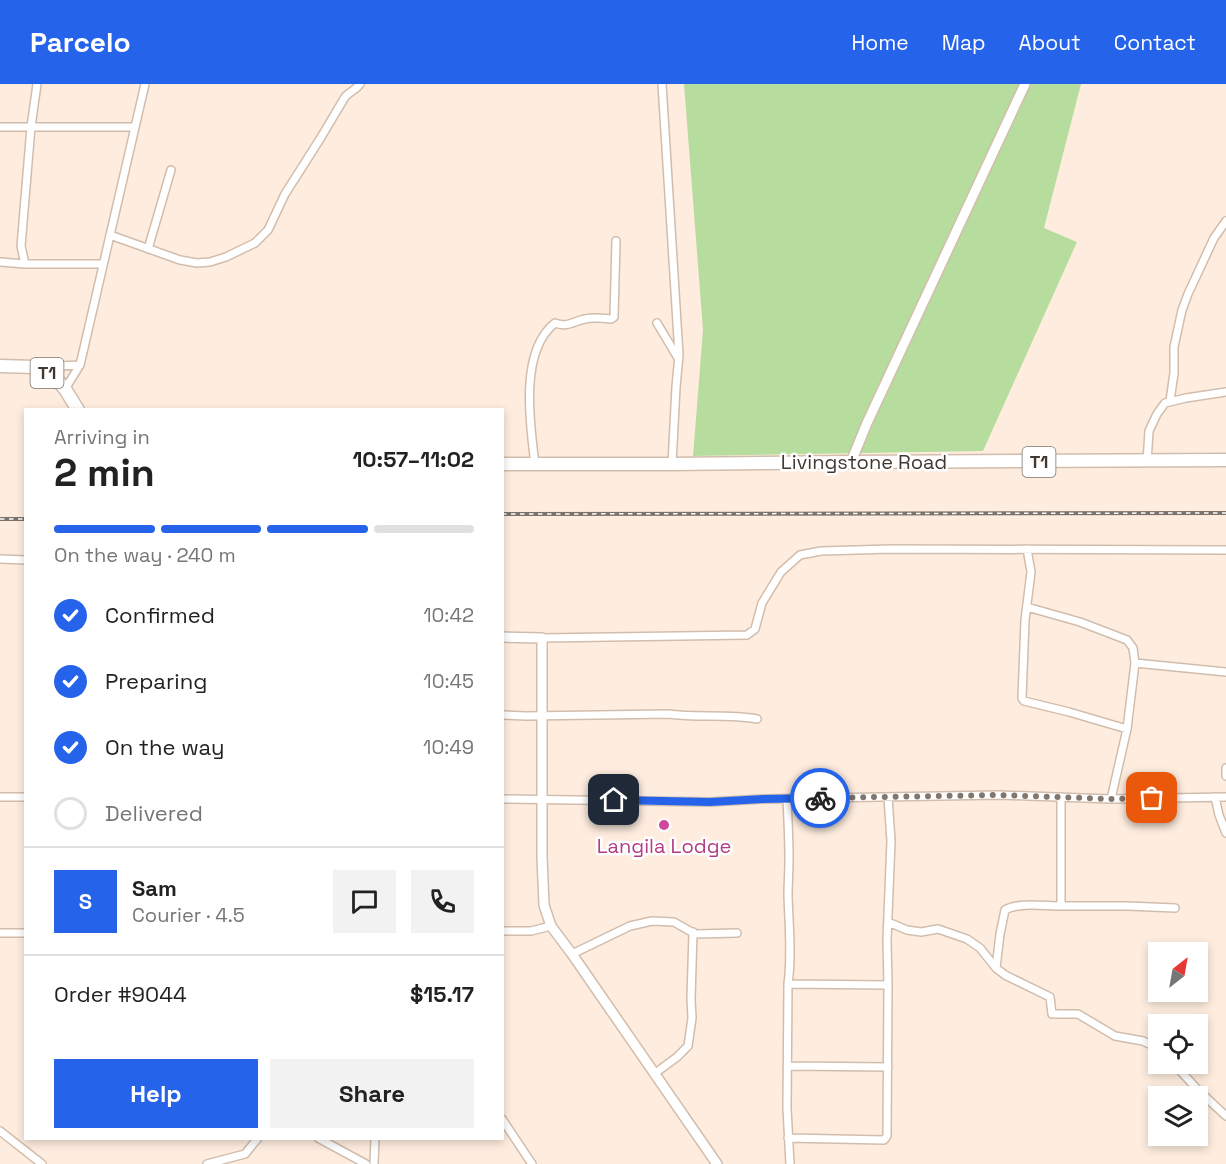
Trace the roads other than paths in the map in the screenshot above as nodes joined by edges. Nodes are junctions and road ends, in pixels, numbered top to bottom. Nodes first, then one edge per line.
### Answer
1 (37, 84) edge
2 (145, 84) edge
3 (360, 84) edge
4 (663, 84) edge
5 (1025, 84) edge
6 (0, 127) edge
7 (31, 127) junction
8 (135, 127) junction
9 (171, 170) dead end
10 (1226, 221) edge
11 (110, 235) junction
12 (616, 241) dead end
13 (148, 249) junction
14 (0, 262) edge
15 (25, 264) junction
16 (103, 264) junction
17 (657, 323) dead end
18 (678, 358) junction
19 (80, 364) junction
20 (0, 366) edge
21 (36, 367) junction
22 (65, 389) junction
23 (1226, 392) edge
24 (1170, 401) junction
25 (77, 408) edge
26 (1226, 460) edge
27 (851, 462) junction
28 (1148, 462) junction
29 (504, 464) edge
30 (535, 464) junction
31 (672, 464) junction
32 (1027, 549) junction
33 (1226, 550) edge
34 (0, 559) edge
35 (24, 560) edge
36 (1027, 607) junction
37 (504, 637) edge
38 (542, 638) junction
39 (1135, 663) junction
40 (1226, 672) edge
41 (504, 715) edge
42 (543, 715) junction
43 (757, 719) dead end
44 (1127, 729) junction
45 (1226, 768) edge
46 (1226, 776) edge
47 (0, 797) edge
48 (24, 797) edge
49 (888, 797) junction
50 (1061, 797) junction
51 (1215, 797) junction
52 (1226, 797) edge
53 (504, 799) edge
54 (542, 799) junction
55 (787, 799) junction
56 (1111, 799) junction
57 (1226, 833) edge
58 (1061, 906) junction
59 (1175, 908) dead end
60 (888, 922) junction
61 (551, 926) junction
62 (504, 932) edge
63 (693, 932) junction
64 (0, 933) edge
65 (24, 933) edge
66 (737, 933) dead end
67 (572, 954) junction
68 (996, 968) junction
69 (788, 984) junction
70 (888, 985) junction
71 (1148, 1043) edge
72 (788, 1066) junction
73 (888, 1067) junction
74 (654, 1074) junction
75 (1183, 1074) edge
76 (1226, 1116) edge
77 (504, 1122) edge
78 (0, 1131) edge
79 (788, 1138) junction
80 (256, 1140) edge
81 (322, 1140) edge
82 (375, 1140) edge
83 (42, 1164) edge
84 (207, 1164) edge
85 (366, 1164) edge
86 (374, 1164) edge
87 (532, 1164) edge
88 (717, 1164) edge
89 (790, 1164) edge

1 - 7 street
2 - 8 street
3 - 13 street
4 - 18 street
5 - 27 street
6 - 7 street
7 - 8 street
7 - 15 street
8 - 11 street
9 - 13 street
10 - 24 street
11 - 13 street
11 - 16 street
12 - 30 street
14 - 15 street
15 - 16 street
16 - 19 street
17 - 18 street
18 - 31 street
19 - 21 street
19 - 22 street
20 - 21 highway, T1
21 - 22 highway, T1
22 - 25 highway, T1
23 - 24 street
24 - 28 street
26 - 28 highway, Livingstone Road / T1
27 - 28 highway, Livingstone Road / T1
27 - 31 highway, Livingstone Road / T1
29 - 30 highway, Livingstone Road / T1
30 - 31 highway, Livingstone Road / T1
32 - 33 street
32 - 36 street
32 - 38 street
34 - 35 street
36 - 39 street
36 - 44 street
37 - 38 street
38 - 42 street
39 - 40 street
39 - 44 street
41 - 42 street
42 - 43 street
42 - 54 street
44 - 56 street
45 - 46 street
47 - 48 street
49 - 50 street
49 - 55 street
49 - 60 street
50 - 56 street
50 - 58 street
51 - 52 street
51 - 56 street
51 - 57 street
53 - 54 street
54 - 55 street
54 - 61 street
55 - 69 street
58 - 59 street
58 - 68 street
60 - 68 street
60 - 70 street
61 - 62 street
61 - 67 street
63 - 66 street
63 - 67 street
63 - 74 street
64 - 65 street
67 - 74 street
68 - 71 street
69 - 70 street
69 - 72 street
70 - 73 street
72 - 73 street
72 - 79 street
73 - 79 street
74 - 88 street
75 - 76 street
77 - 87 street
78 - 83 street
79 - 89 street
80 - 84 street
81 - 85 street
82 - 86 street

